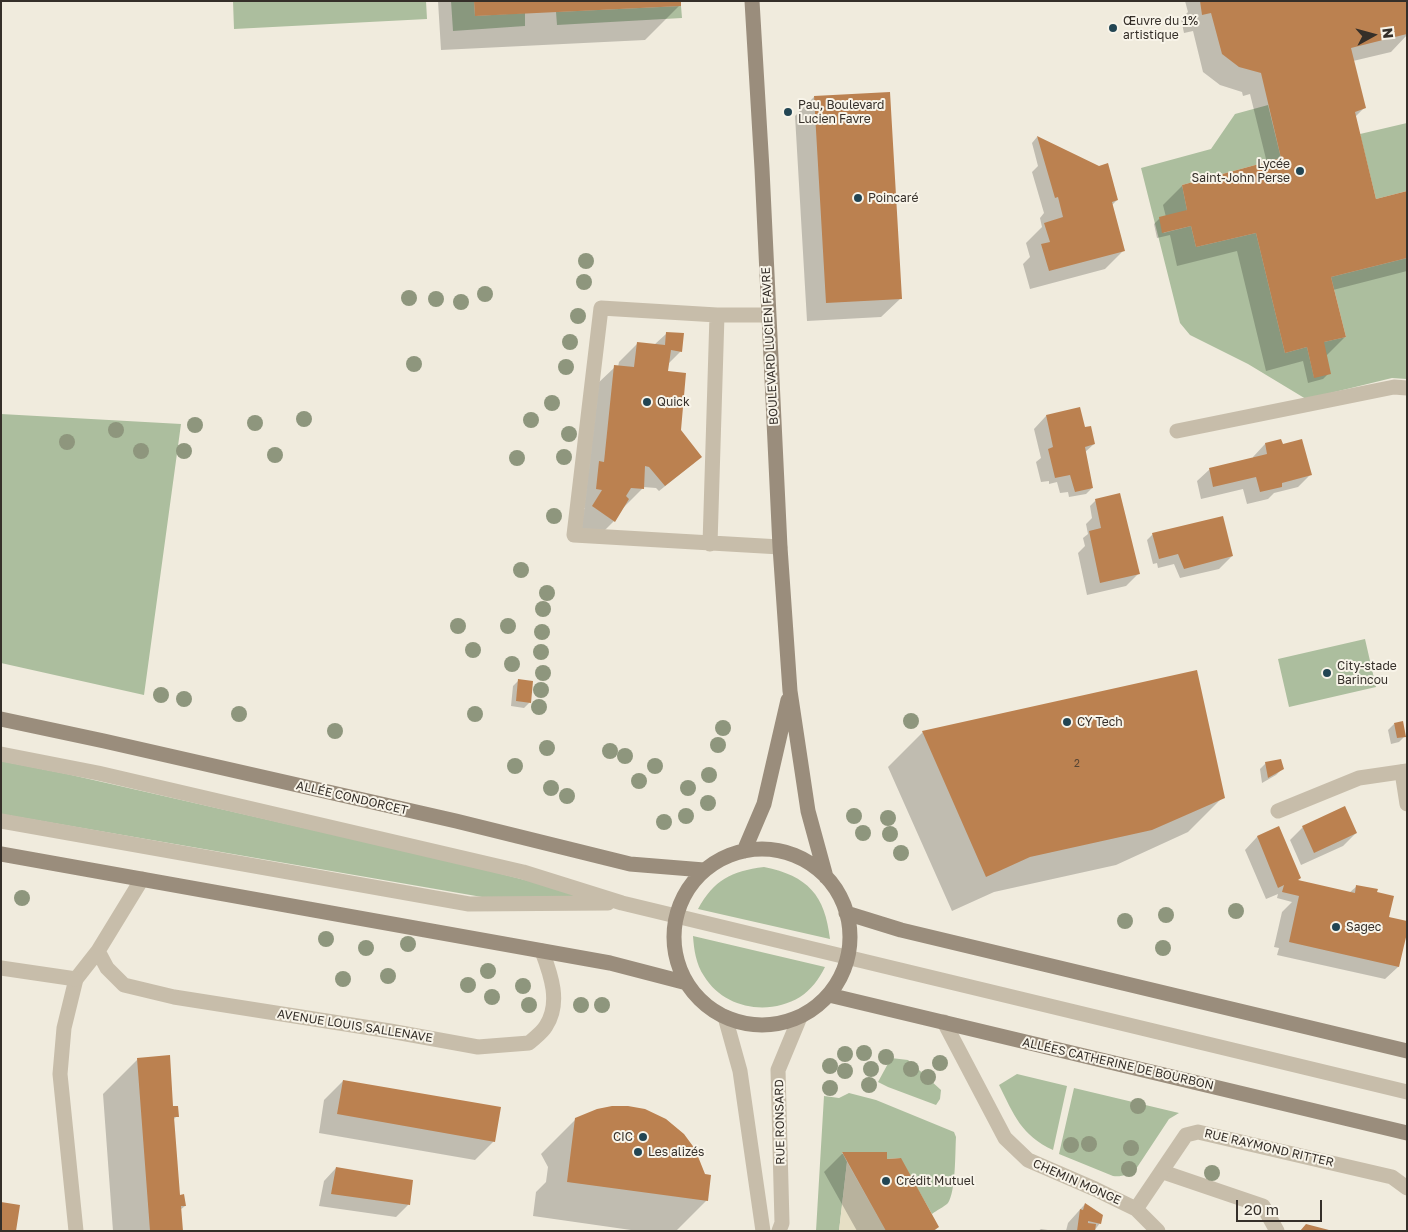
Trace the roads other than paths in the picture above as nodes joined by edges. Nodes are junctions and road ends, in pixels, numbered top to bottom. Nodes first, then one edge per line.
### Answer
1 (752, 1) edge
2 (717, 315) junction
3 (768, 315) junction
4 (1407, 388) edge
5 (1177, 431) dead end
6 (710, 544) junction
7 (780, 547) junction
8 (790, 691) junction
9 (1, 719) edge
10 (1, 754) edge
11 (1404, 772) edge
12 (1407, 804) edge
13 (1278, 811) dead end
14 (1, 821) edge
15 (744, 851) junction
16 (1, 854) edge
17 (704, 870) junction
18 (826, 877) junction
19 (142, 879) junction
20 (622, 903) junction
21 (846, 913) junction
22 (677, 916) junction
23 (98, 951) junction
24 (542, 951) junction
25 (847, 958) junction
26 (1, 968) edge
27 (76, 979) junction
28 (687, 983) junction
29 (829, 995) junction
30 (725, 1017) junction
31 (800, 1017) junction
32 (944, 1022) junction
33 (1407, 1051) edge
34 (1407, 1092) edge
35 (1407, 1133) edge
36 (1162, 1172) junction
37 (1407, 1188) edge
38 (1136, 1209) junction
39 (76, 1231) edge
40 (763, 1231) edge
41 (779, 1231) edge
42 (1158, 1231) edge
43 (1277, 1231) edge

1 - 3 main road, BOULEVARD LUCIEN FAVRE
2 - 3 street
2 - 6 street
2 - 6 street
3 - 7 main road, BOULEVARD LUCIEN FAVRE
4 - 5 street
6 - 7 street
7 - 8 main road, BOULEVARD LUCIEN FAVRE
8 - 15 main road, BOULEVARD LUCIEN FAVRE
8 - 18 main road, BOULEVARD LUCIEN FAVRE
9 - 17 main road, ALLÉE CONDORCET
10 - 20 street
11 - 12 street
11 - 13 street
14 - 20 street
15 - 17 main road
15 - 18 main road
16 - 19 main road
17 - 22 main road
18 - 21 main road
19 - 23 street
19 - 24 main road
20 - 22 street
21 - 25 main road
21 - 33 main road
22 - 25 street
22 - 28 main road
23 - 24 street, AVENUE LOUIS SALLENAVE
23 - 27 street
24 - 28 main road
25 - 29 main road
25 - 34 street
26 - 27 street
27 - 39 street
28 - 30 main road
29 - 31 main road
29 - 32 main road, ALLÉES CATHERINE DE BOURBON
30 - 31 main road
30 - 40 street
31 - 41 street, RUE RONSARD
32 - 35 main road, ALLÉES CATHERINE DE BOURBON
32 - 38 street, CHEMIN MONGE
36 - 37 street, RUE RAYMOND RITTER
36 - 38 street, RUE RAYMOND RITTER
36 - 43 street
38 - 42 street, CHEMIN MONGE

